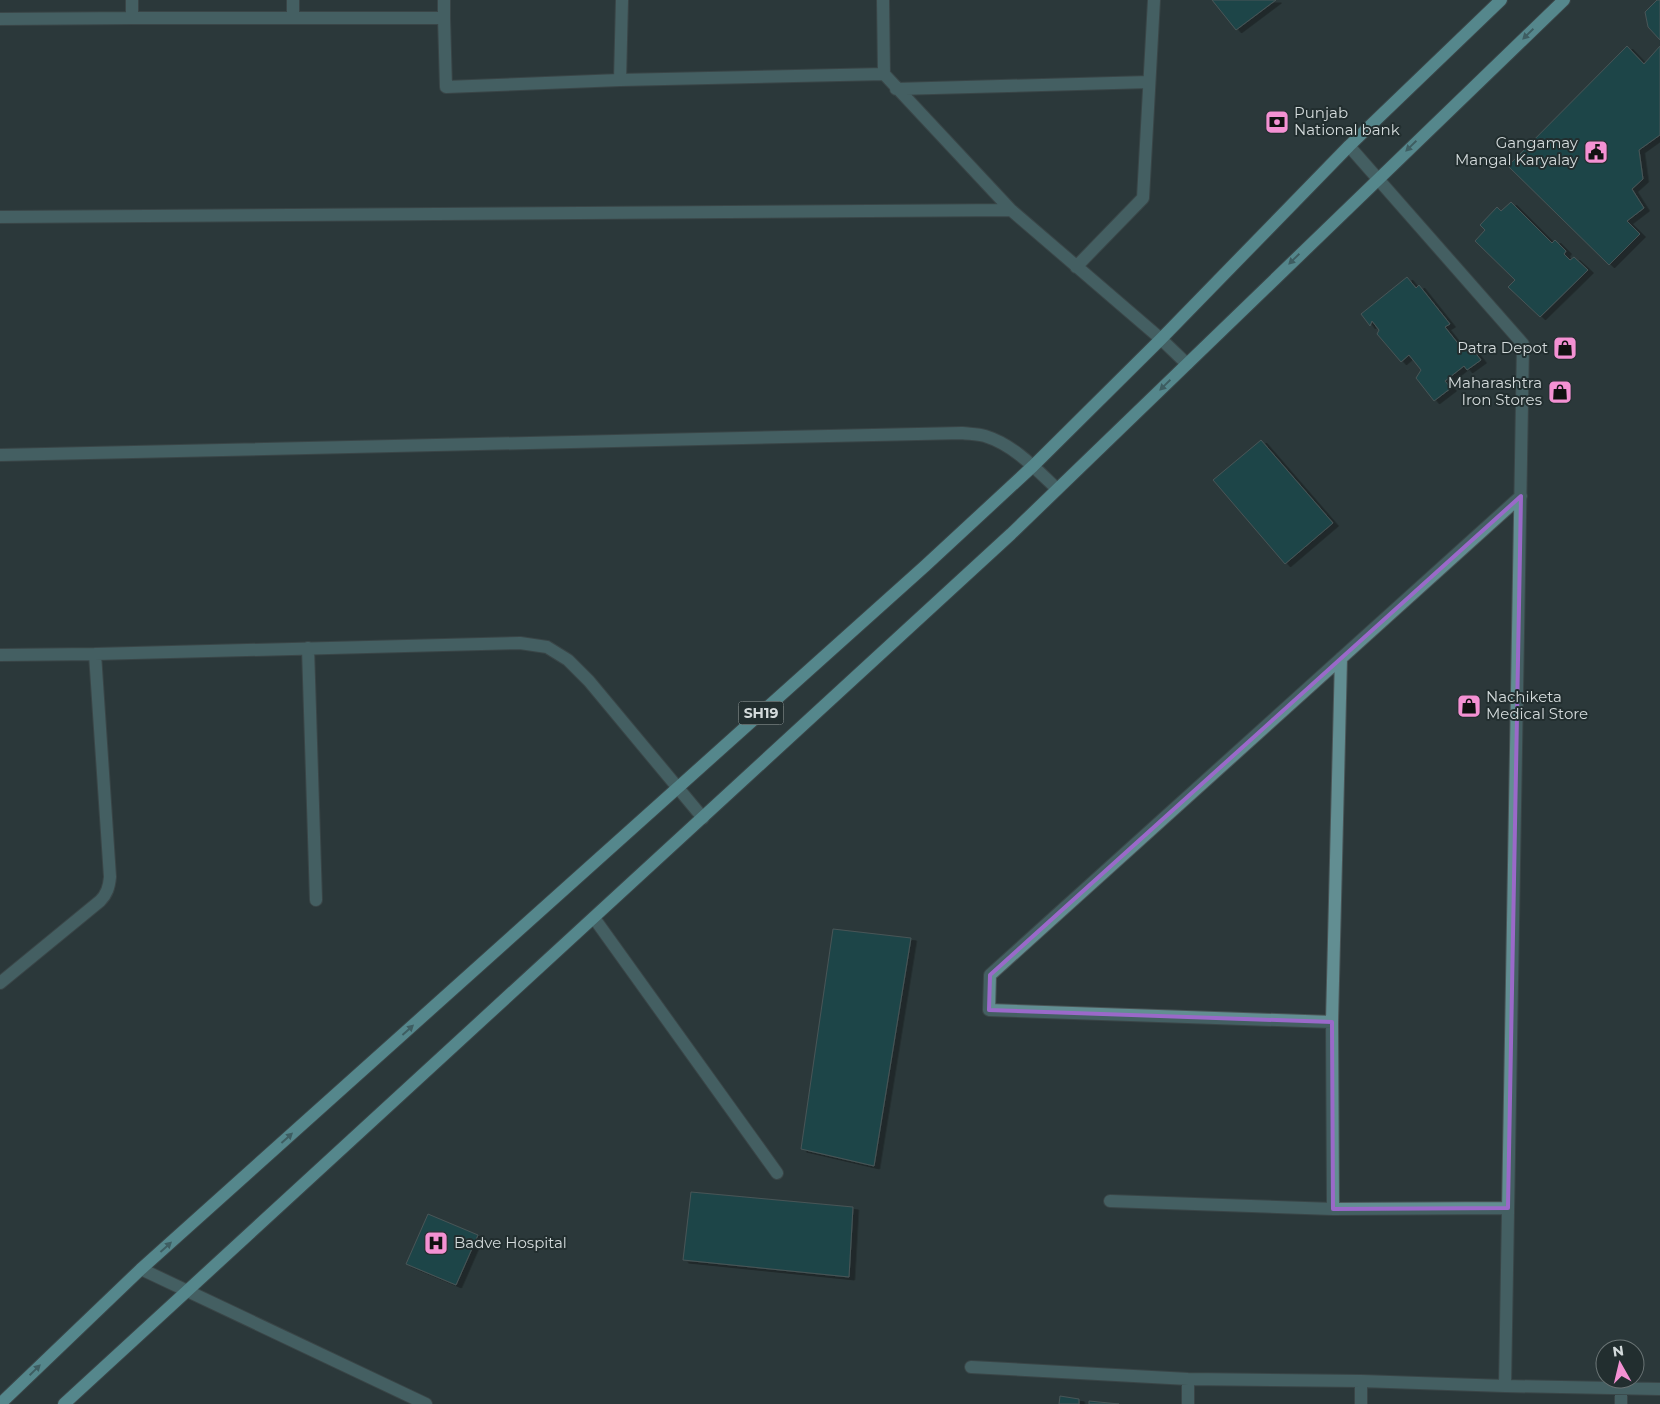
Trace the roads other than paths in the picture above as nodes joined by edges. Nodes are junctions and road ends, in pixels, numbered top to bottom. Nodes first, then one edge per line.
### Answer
1 (132, 0) edge
2 (293, 0) edge
3 (444, 0) edge
4 (622, 0) edge
5 (882, 0) edge
6 (1154, 0) edge
7 (1501, 0) edge
8 (1564, 0) edge
9 (132, 18) junction
10 (293, 18) junction
11 (444, 18) junction
12 (0, 19) edge
13 (884, 74) junction
14 (620, 80) junction
15 (1149, 82) junction
16 (896, 88) junction
17 (1349, 146) junction
18 (1378, 178) junction
19 (1012, 210) junction
20 (0, 217) edge
21 (1076, 267) junction
22 (1161, 339) junction
23 (1187, 364) junction
24 (0, 455) edge
25 (1033, 466) junction
26 (1057, 489) junction
27 (1521, 496) junction
28 (308, 648) junction
29 (95, 654) junction
30 (0, 655) edge
31 (1341, 658) junction
32 (678, 788) junction
33 (703, 818) junction
34 (316, 900) dead end
35 (594, 918) junction
36 (0, 983) edge
37 (1332, 1022) junction
38 (777, 1173) dead end
39 (1110, 1201) dead end
40 (1508, 1208) junction
41 (1333, 1209) junction
42 (141, 1270) junction
43 (188, 1292) junction
44 (971, 1367) dead end
45 (1188, 1379) junction
46 (1362, 1381) junction
47 (1504, 1386) junction
48 (1595, 1387) edge
49 (1645, 1388) edge
50 (1621, 1389) edge
51 (1660, 1389) edge
52 (0, 1404) edge
53 (64, 1404) edge
54 (426, 1404) edge
55 (1188, 1404) edge
56 (1361, 1404) edge
57 (1621, 1404) edge

1 - 9 street
2 - 10 street
3 - 11 street
4 - 14 street
5 - 13 street
6 - 15 street
7 - 17 main road, SH19
8 -> 18 main road, SH19
9 - 10 street
9 - 12 street
10 - 11 street
11 - 14 street
13 - 14 street
13 - 16 street
15 - 16 street
15 - 21 street
16 - 19 street
17 - 18 street
17 - 22 main road, SH19
18 -> 23 main road, SH19
18 - 27 street
19 - 20 street
19 - 21 street
21 - 22 street
22 - 23 street
22 - 25 main road, SH19
23 -> 26 main road, SH19
24 - 25 street
25 - 26 street
25 - 32 main road, SH19
26 - 33 main road, SH19
27 - 31 street
27 - 40 street
28 - 29 street
28 - 32 street
28 - 34 street
29 - 30 street
29 - 36 street
31 - 37 street
31 - 37 street
32 - 33 street
42 -> 32 main road, SH19
33 - 35 main road, SH19
35 - 38 street
35 - 43 main road, SH19
37 - 41 street
39 - 41 street
40 - 41 street
40 - 47 street
42 - 43 street
52 -> 42 main road, SH19
43 - 53 main road, SH19
43 - 54 street
44 - 45 street
45 - 46 street
45 - 55 street
46 - 47 street
46 - 56 street
47 - 48 street
49 - 51 street
50 - 57 street

